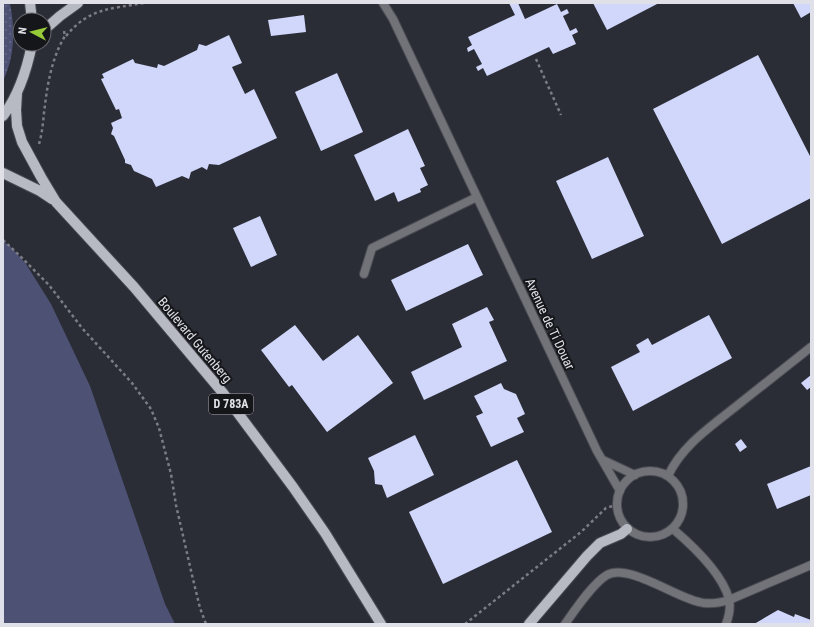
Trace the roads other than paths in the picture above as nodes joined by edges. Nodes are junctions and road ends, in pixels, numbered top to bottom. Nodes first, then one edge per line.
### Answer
1 (78, 3) edge
2 (383, 3) edge
3 (390, 3) edge
4 (393, 19) junction
5 (52, 23) edge
6 (30, 52) edge
7 (17, 93) junction
8 (3, 116) edge
9 (3, 173) edge
10 (477, 197) junction
11 (56, 202) junction
12 (364, 274) dead end
13 (811, 347) edge
14 (603, 460) junction
15 (635, 474) junction
16 (668, 476) junction
17 (620, 491) junction
18 (627, 529) junction
19 (673, 529) junction
20 (811, 565) edge
21 (729, 600) junction
22 (381, 624) edge
23 (529, 624) edge
24 (565, 624) edge
25 (726, 624) edge

1 - 5 main road
2 - 4 street, Avenue de Ti Douar
3 - 4 street, Avenue de Ti Douar
4 - 10 street, Avenue de Ti Douar
6 - 7 main road
7 - 8 main road
7 - 11 main road, Boulevard Gutenberg / D 783A
9 - 11 main road, Boulevard Gutenberg / D 783A
10 - 12 street
10 - 14 street, Avenue de Ti Douar
11 - 22 main road, Boulevard Gutenberg / D 783A
13 - 16 street
14 - 15 street
14 - 17 street, Avenue de Ti Douar
15 - 16 street
15 - 17 street
16 - 19 street
17 - 18 street
18 - 19 street
18 - 23 main road
19 - 21 street
20 - 21 street
21 - 24 street
21 - 25 street

